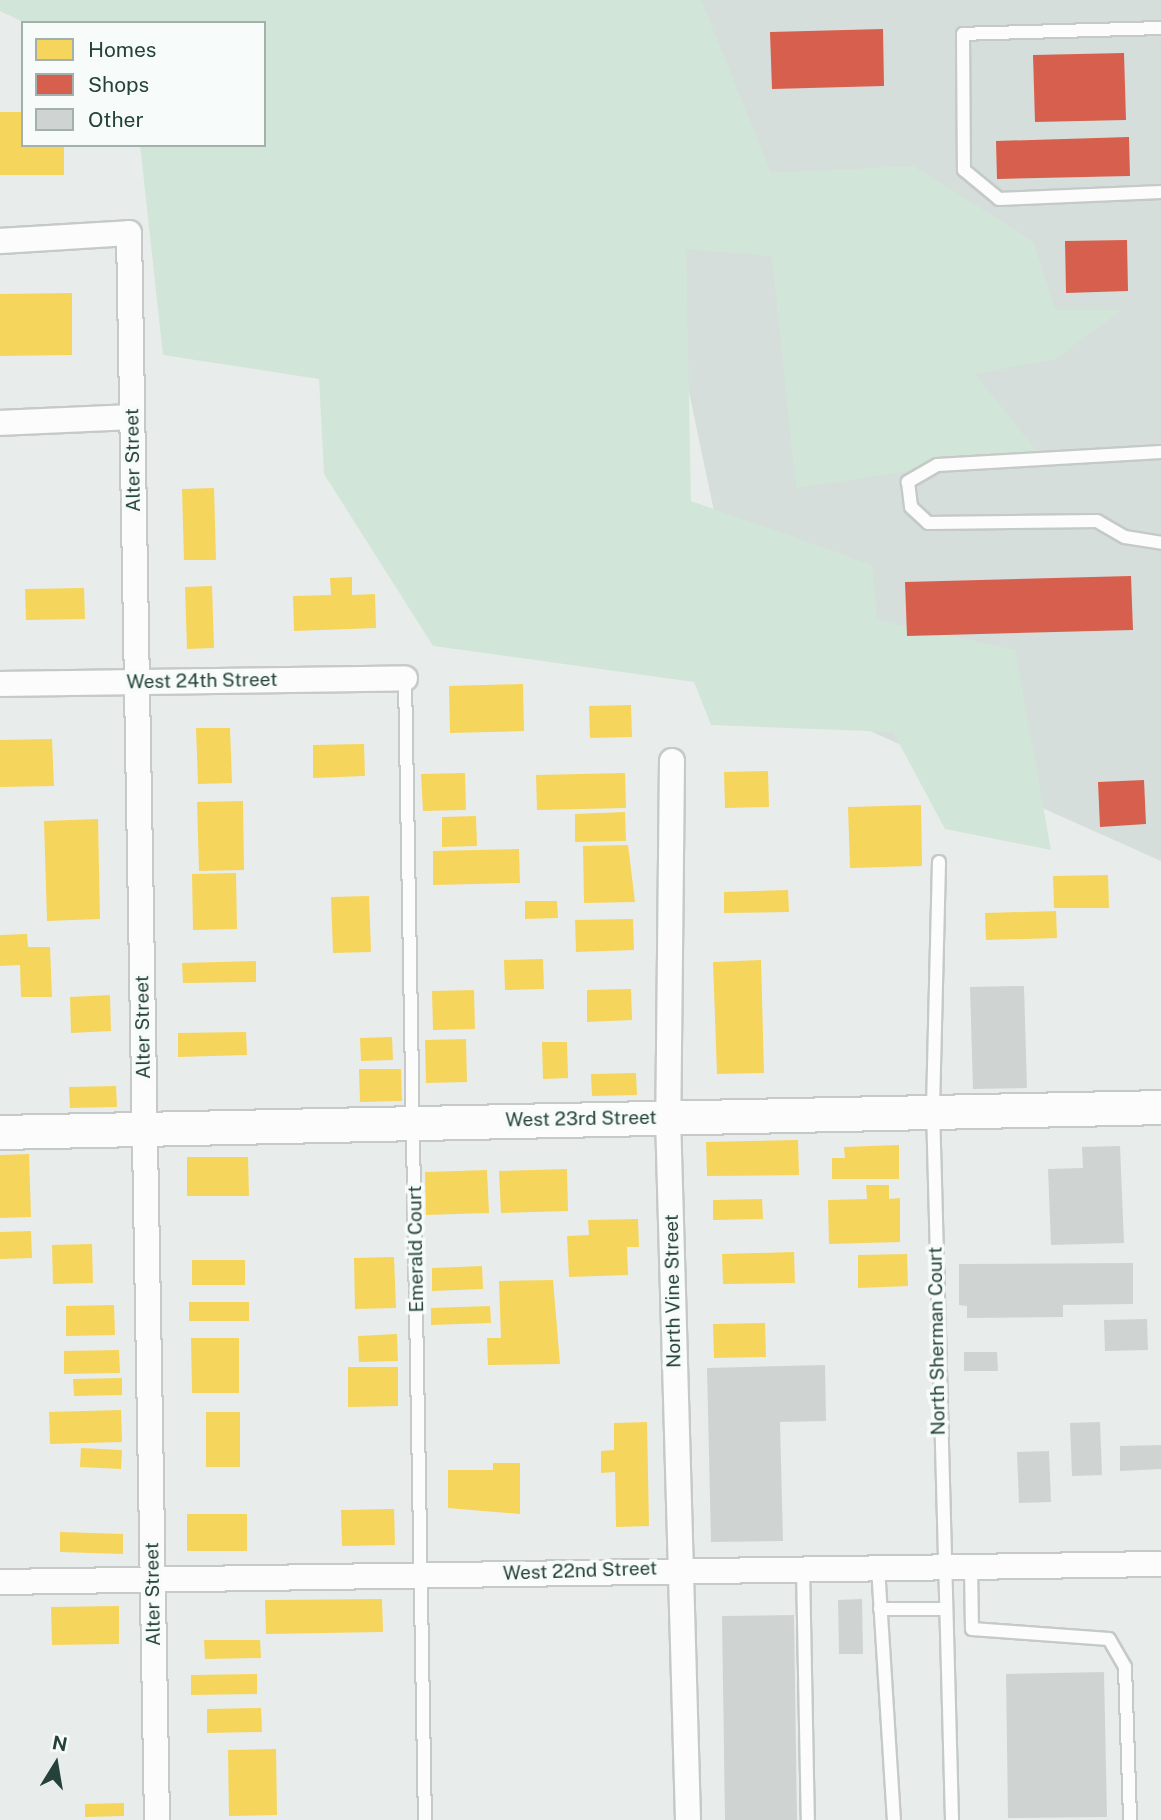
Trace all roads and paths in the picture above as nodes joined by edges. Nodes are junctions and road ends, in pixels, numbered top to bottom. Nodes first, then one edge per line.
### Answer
1 (1161, 28) edge
2 (1161, 192) edge
3 (0, 241) edge
4 (132, 417) junction
5 (0, 423) edge
6 (1161, 452) edge
7 (1161, 542) edge
8 (405, 678) joint
9 (137, 682) junction
10 (0, 684) edge
11 (672, 761) dead end
12 (939, 862) dead end
13 (1161, 1107) edge
14 (933, 1108) junction
15 (668, 1117) junction
16 (415, 1123) junction
17 (145, 1129) junction
18 (0, 1132) edge
19 (1161, 1563) edge
20 (971, 1566) junction
21 (803, 1567) junction
22 (878, 1567) junction
23 (941, 1567) junction
24 (680, 1568) junction
25 (421, 1575) junction
26 (152, 1579) junction
27 (0, 1582) edge
28 (880, 1609) junction
29 (943, 1609) junction
30 (157, 1820) edge
31 (425, 1820) edge
32 (688, 1820) edge
33 (808, 1820) edge
34 (894, 1820) edge
35 (951, 1820) edge
36 (1130, 1820) edge

1 - 2 lane
3 - 4 street, Alter Street
4 - 5 street
4 - 9 street, Alter Street
6 - 7 lane
8 - 9 street, West 24th Street
8 - 16 lane, Emerald Court
9 - 10 street, West 24th Street
9 - 17 street, Alter Street
11 - 15 street, North Vine Street
12 - 14 lane, North Sherman Court
13 - 14 street, West 23rd Street
14 - 15 street, West 23rd Street
14 - 23 lane, North Sherman Court
15 - 16 street, West 23rd Street
15 - 24 street, North Vine Street
16 - 17 street, West 23rd Street
16 - 25 lane, Emerald Court
17 - 18 street, West 23rd Street
17 - 26 street, Alter Street
19 - 20 street, West 22nd Street
20 - 23 street, West 22nd Street
20 - 36 lane
21 - 22 street, West 22nd Street
21 - 24 street, West 22nd Street
21 - 33 lane
22 - 23 street, West 22nd Street
22 - 28 lane
23 - 29 lane, North Sherman Court
24 - 25 street, West 22nd Street
24 - 32 street, North Vine Street
25 - 26 street, West 22nd Street
25 - 31 lane, Emerald Court
26 - 27 street, West 22nd Street
26 - 30 street, Alter Street
28 - 29 lane
28 - 34 lane
29 - 35 lane, North Sherman Court

